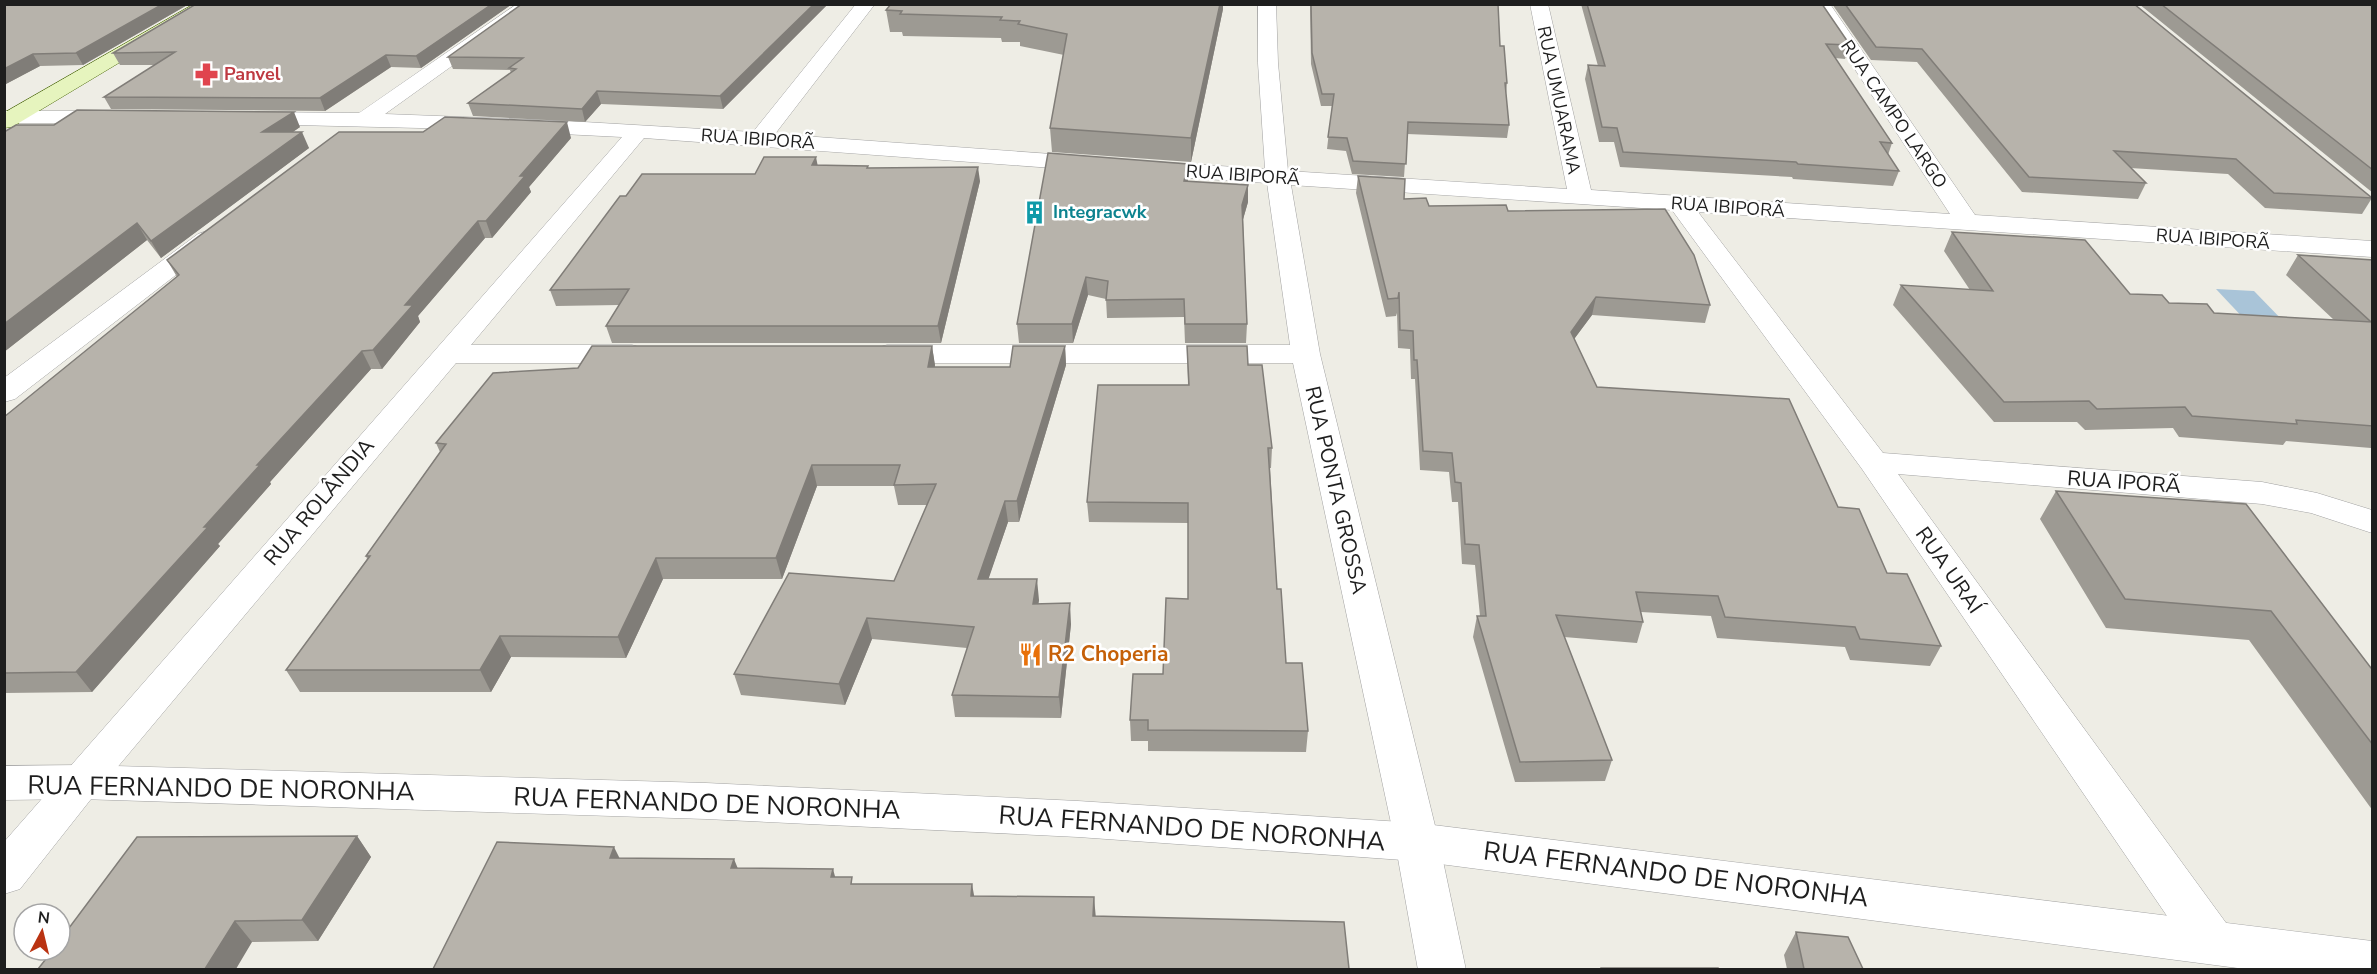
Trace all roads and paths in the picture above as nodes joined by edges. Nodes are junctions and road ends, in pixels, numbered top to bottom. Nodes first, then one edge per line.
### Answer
1 (178, 4) edge
2 (208, 4) edge
3 (529, 4) edge
4 (866, 4) edge
5 (1267, 4) edge
6 (1539, 4) edge
7 (1821, 4) edge
8 (7, 115) edge
9 (130, 118) edge
10 (236, 118) edge
11 (365, 118) junction
12 (638, 132) junction
13 (759, 139) junction
14 (336, 140) edge
15 (1278, 178) junction
16 (1580, 196) junction
17 (1679, 203) junction
18 (1968, 223) junction
19 (222, 227) edge
20 (2373, 249) edge
21 (446, 354) junction
22 (661, 354) edge
23 (864, 354) edge
24 (1306, 354) junction
25 (4, 393) edge
26 (1873, 462) junction
27 (2373, 522) edge
28 (80, 782) junction
29 (4, 783) edge
30 (1417, 842) junction
31 (4, 875) edge
32 (2212, 942) junction
33 (2361, 965) edge
34 (1442, 969) edge

1 - 8 main road
2 - 8 main road
3 - 11 street
4 - 13 street
5 - 15 street, RUA PONTA GROSSA
6 - 16 street, RUA UMUARAMA
7 - 18 street, RUA CAMPO LARGO
8 - 9 street
10 - 11 street, RUA IBIPORÃ
11 - 12 street, RUA IBIPORÃ
11 - 14 street
12 - 13 street, RUA IBIPORÃ
12 - 21 street, RUA ROLÂNDIA
13 - 15 street, RUA IBIPORÃ
15 - 16 street, RUA IBIPORÃ
15 - 24 street, RUA PONTA GROSSA
16 - 17 street, RUA IBIPORÃ
17 - 18 street, RUA IBIPORÃ
17 - 26 street, RUA URAÍ
18 - 20 street, RUA IBIPORÃ
19 - 25 street
21 - 22 street
21 - 28 street, RUA ROLÂNDIA
23 - 24 street
24 - 30 street, RUA PONTA GROSSA
26 - 27 street, RUA IPORÃ
26 - 32 street, RUA URAÍ
28 - 29 street, RUA FERNANDO DE NORONHA
28 - 30 street, RUA FERNANDO DE NORONHA
28 - 31 street, RUA ROLÂNDIA
30 - 32 street, RUA FERNANDO DE NORONHA
30 - 34 street, RUA PONTA GROSSA
32 - 33 street, RUA FERNANDO DE NORONHA

